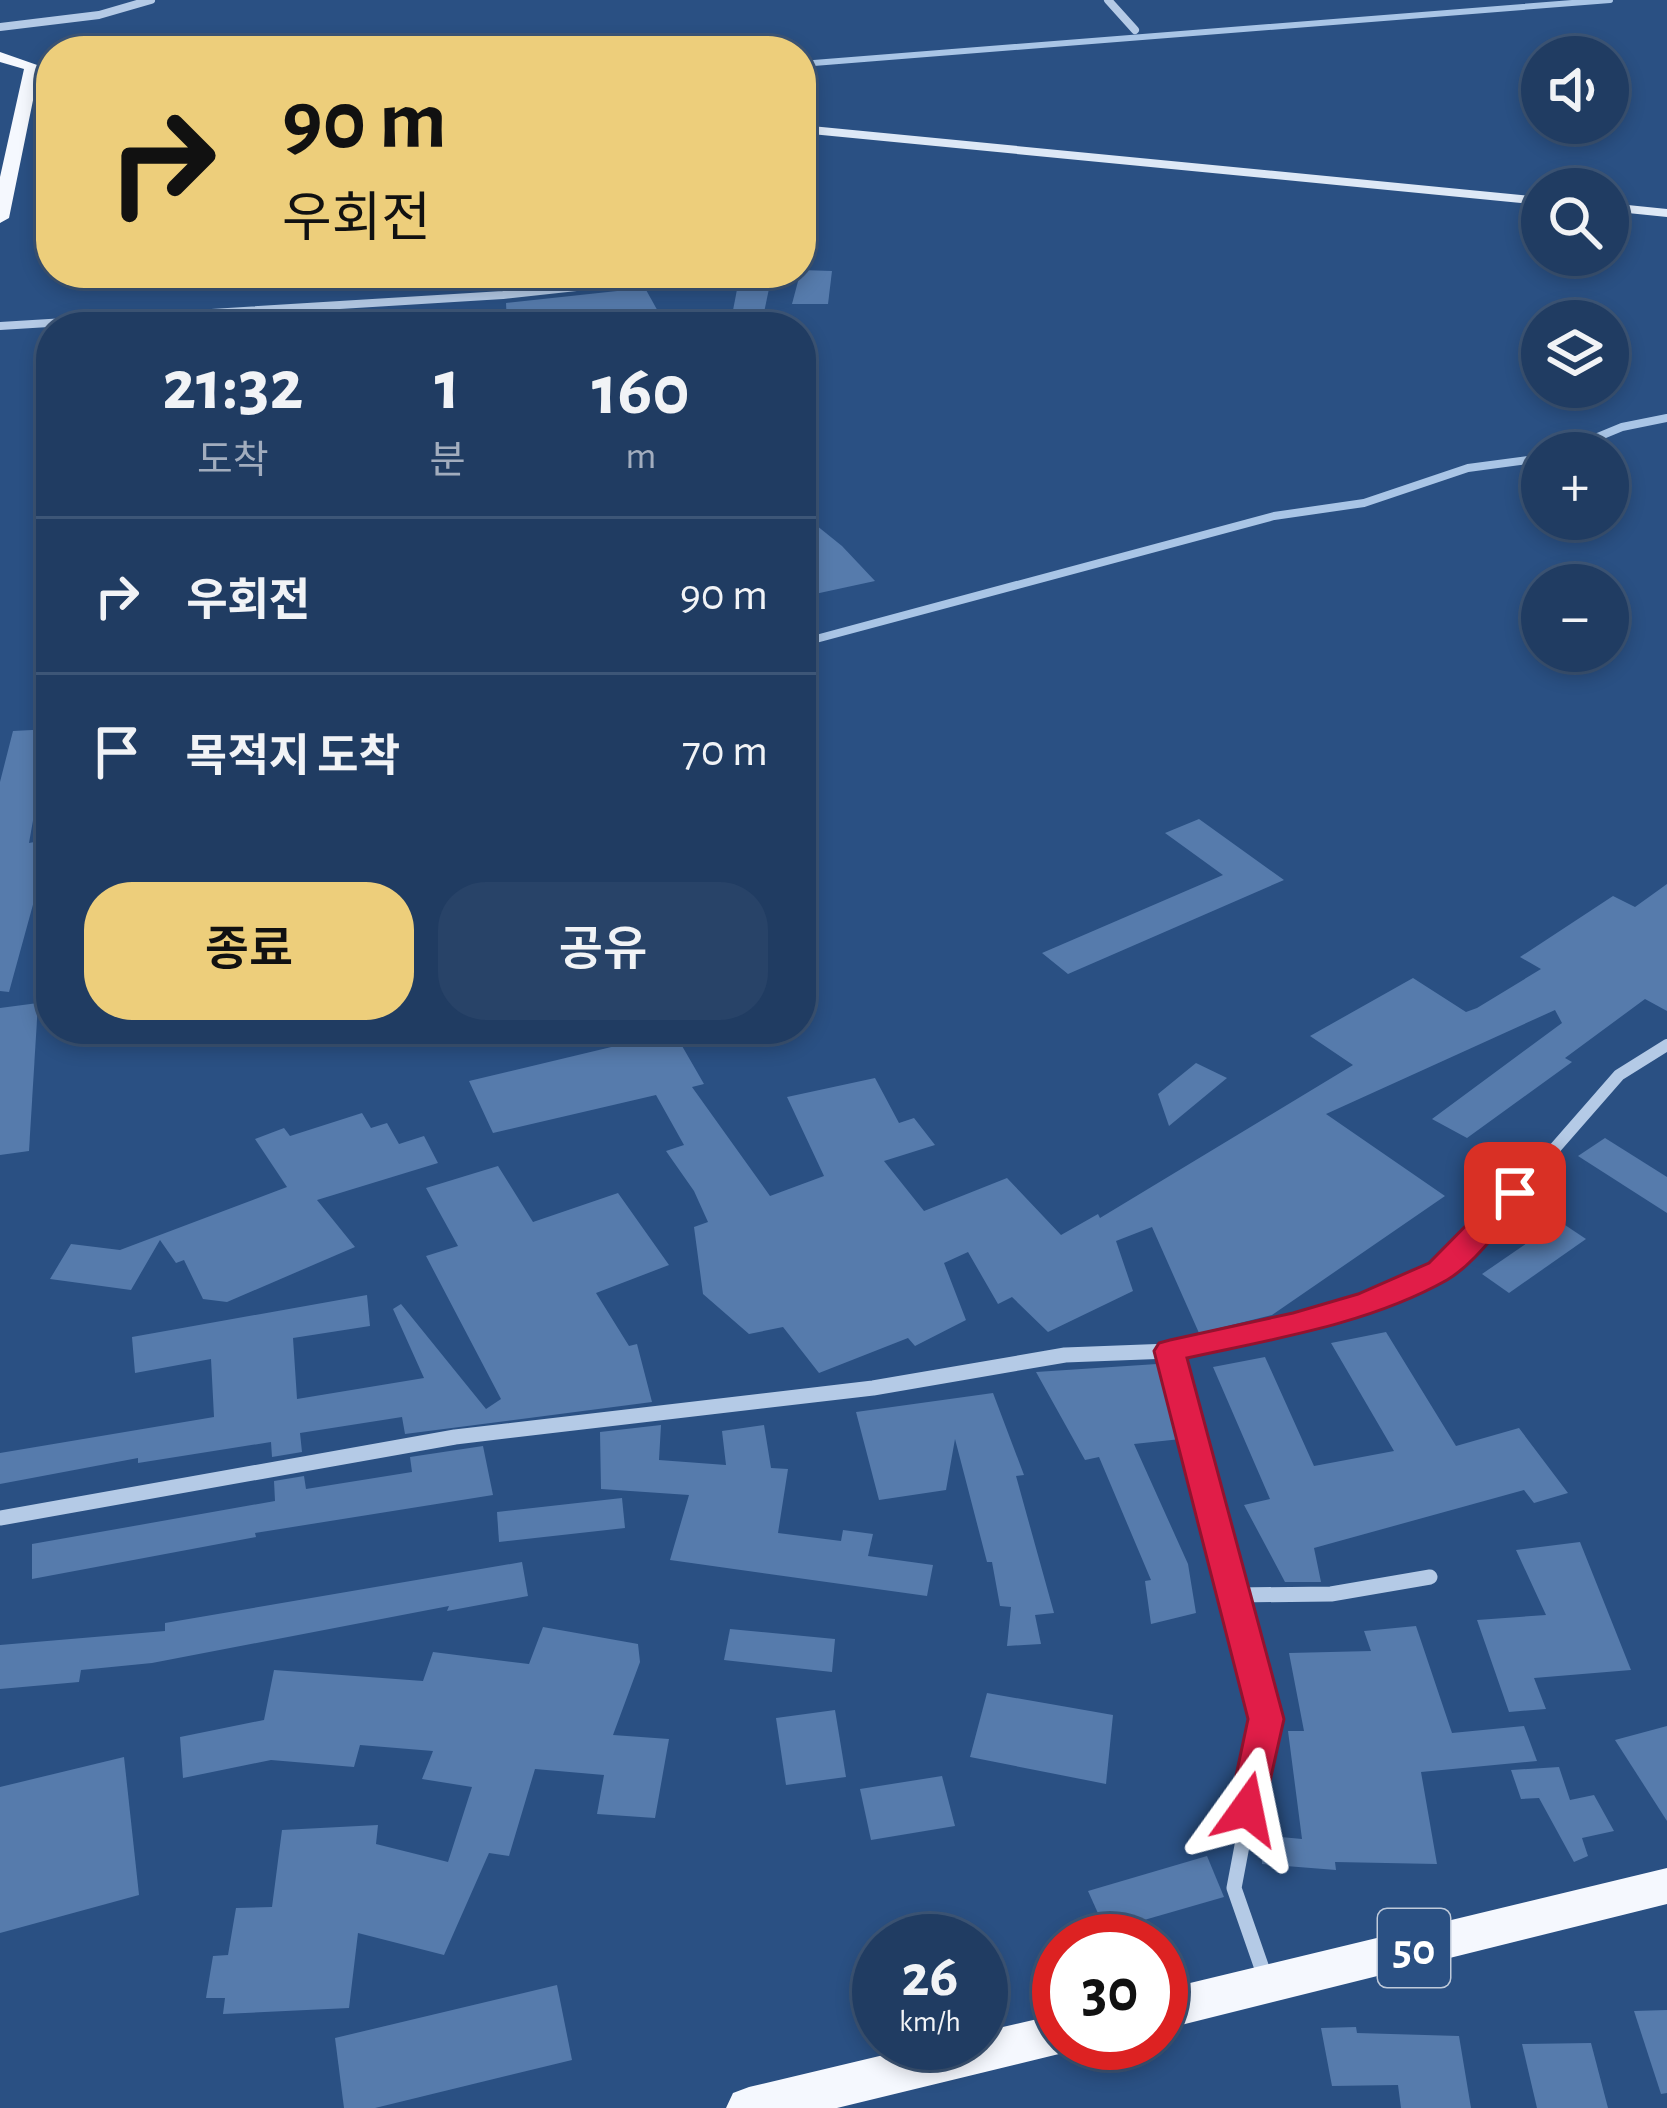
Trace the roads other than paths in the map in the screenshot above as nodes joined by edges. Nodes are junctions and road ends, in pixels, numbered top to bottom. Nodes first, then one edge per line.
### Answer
1 (151, 0) edge
2 (1108, 0) edge
3 (0, 26) edge
4 (1135, 30) dead end
5 (0, 57) edge
6 (36, 66) edge
7 (36, 89) edge
8 (816, 130) edge
9 (1521, 198) edge
10 (1629, 209) edge
11 (1667, 212) edge
12 (0, 218) edge
13 (573, 288) edge
14 (235, 312) edge
15 (36, 324) edge
16 (0, 326) edge
17 (1667, 1045) edge
18 (1170, 1351) junction
19 (0, 1518) edge
20 (1430, 1577) dead end
21 (1236, 1595) junction
22 (1667, 1886) edge
23 (1268, 1984) junction
24 (1188, 2003) edge
25 (1032, 2040) edge
26 (749, 2108) edge

1 - 3 street
2 - 4 street
5 - 6 main road
7 - 12 main road
8 - 9 main road
10 - 11 main road
13 - 14 street
15 - 16 street
17 - 18 street
18 - 19 street
18 - 21 street
20 - 21 street
21 - 23 street
22 - 23 main road, 50
23 - 24 main road, 50
25 - 26 main road

